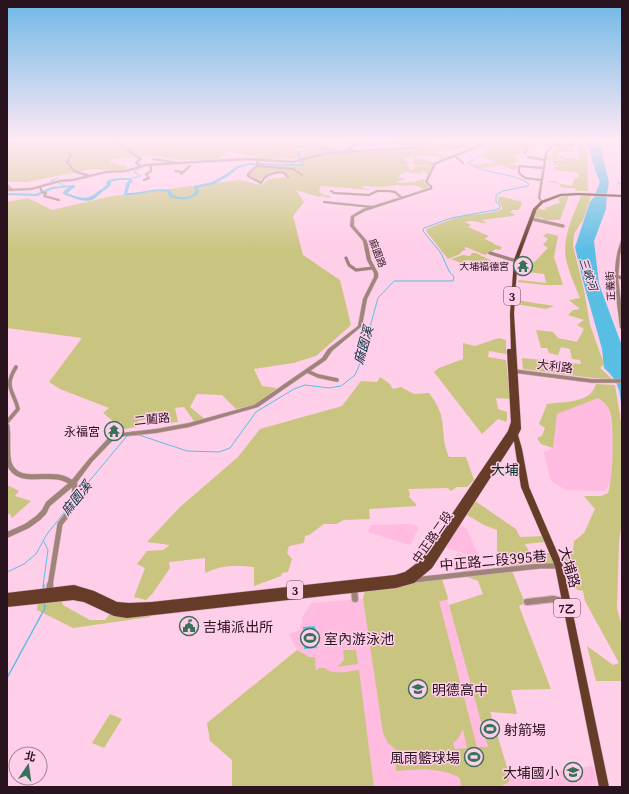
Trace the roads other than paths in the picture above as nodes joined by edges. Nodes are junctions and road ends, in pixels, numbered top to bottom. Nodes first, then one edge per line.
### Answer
1 (83, 177) edge
2 (148, 177) edge
3 (250, 177) edge
4 (265, 177) edge
5 (428, 177) edge
6 (524, 177) edge
7 (144, 180) dead end
8 (542, 180) joint
9 (7, 185) edge
10 (40, 187) junction
11 (7, 190) edge
12 (12, 190) junction
13 (331, 190) dead end
14 (622, 195) edge
15 (402, 198) junction
16 (59, 200) dead end
17 (540, 201) junction
18 (324, 202) dead end
19 (372, 207) junction
20 (532, 219) junction
21 (563, 226) dead end
22 (622, 242) edge
23 (490, 253) dead end
24 (346, 258) dead end
25 (513, 260) junction
26 (373, 268) junction
27 (616, 276) junction
28 (622, 278) edge
29 (622, 328) edge
30 (324, 360) joint
31 (16, 367) dead end
32 (307, 371) junction
33 (514, 371) junction
34 (337, 380) dead end
35 (622, 381) edge
36 (7, 422) edge
37 (7, 426) edge
38 (513, 433) junction
39 (74, 484) junction
40 (7, 535) edge
41 (559, 566) junction
42 (410, 578) junction
43 (353, 586) junction
44 (48, 595) junction
45 (7, 597) edge
46 (355, 599) dead end
47 (528, 602) dead end
48 (566, 602) junction
49 (7, 603) edge
50 (604, 787) edge

1 - 10 street
2 - 7 street
3 - 4 street
5 - 15 street, 麻園路
6 - 8 street
8 - 17 street
9 - 12 street
10 - 12 street
10 - 16 street
11 - 12 street
13 - 15 street
14 - 17 main road
15 - 19 street, 麻園路
17 - 20 main road, 中正路二段 / 3
17 - 25 main road, 中正路二段 / 3
18 - 19 street
19 - 26 street, 麻園路
20 - 21 street
20 - 33 main road, 中正路二段 / 3
22 - 27 street, 正義街
23 - 25 street
24 - 26 street
25 - 33 main road, 中正路二段 / 3
26 - 30 street, 麻園路
27 - 28 street
27 - 29 street, 正義街
30 - 32 street, 二鬮路
31 - 36 street
32 - 34 street
32 - 39 street, 二鬮路
33 - 35 street, 大利路
33 - 38 main road, 中正路二段 / 3
37 - 39 street
38 - 41 main road, 大埔路 / 7乙
38 - 42 main road, 中正路二段 / 3
39 - 40 street, 二鬮路
39 - 44 street
41 - 42 street, 中正路二段395巷
41 - 48 main road, 大埔路 / 7乙
42 - 43 main road, 中正路二段 / 3
43 - 44 main road, 中正路二段 / 3
43 - 46 street
44 - 45 main road, 中正路二段 / 3
44 - 49 main road, 中正路二段 / 3
47 - 48 street
48 - 50 main road, 大埔路 / 7乙

